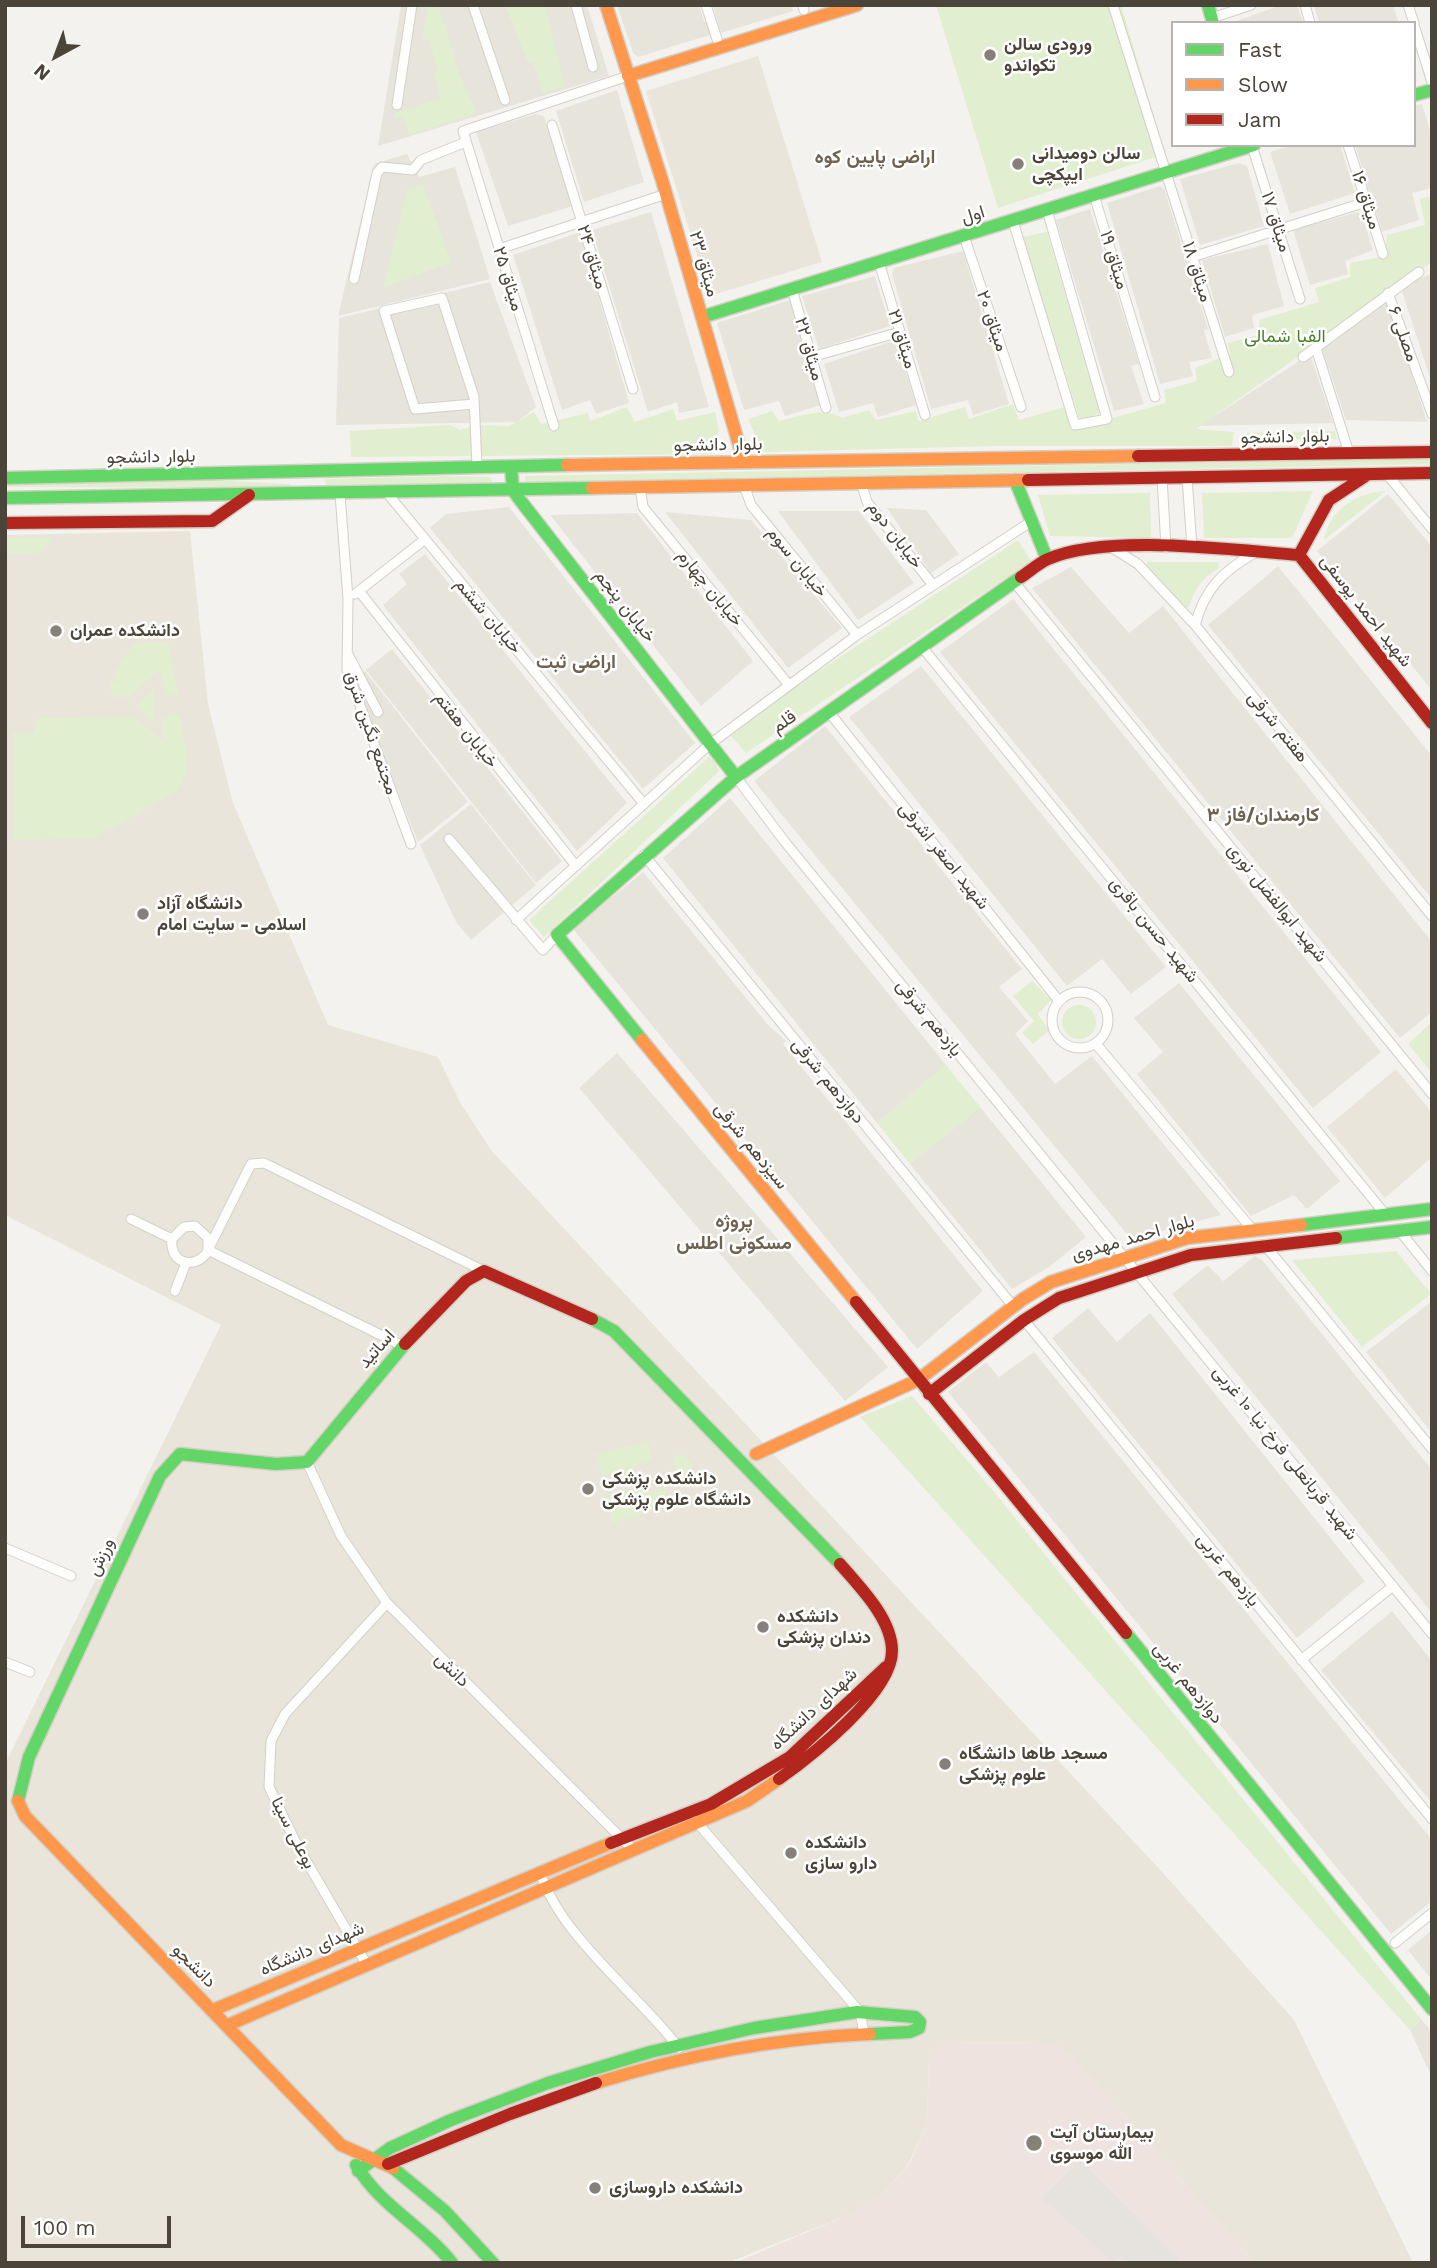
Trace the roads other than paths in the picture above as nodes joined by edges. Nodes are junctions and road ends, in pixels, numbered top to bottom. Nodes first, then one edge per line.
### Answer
1 (412, 5) edge
2 (472, 5) edge
3 (576, 5) edge
4 (606, 5) edge
5 (706, 5) edge
6 (857, 5) edge
7 (1113, 5) edge
8 (1251, 5) edge
9 (1211, 15) edge
10 (1416, 30) edge
11 (717, 39) dead end
12 (593, 67) dead end
13 (628, 76) junction
14 (1432, 82) edge
15 (505, 100) dead end
16 (397, 105) dead end
17 (552, 125) dead end
18 (466, 142) junction
19 (1247, 147) edge
20 (1254, 147) edge
21 (1349, 147) edge
22 (1165, 173) junction
23 (666, 194) junction
24 (1094, 195) junction
25 (1366, 202) junction
26 (1047, 210) junction
27 (582, 221) junction
28 (1013, 221) junction
29 (1278, 229) junction
30 (964, 236) junction
31 (499, 248) junction
32 (1383, 254) dead end
33 (1192, 257) junction
34 (879, 262) junction
35 (1419, 272) dead end
36 (354, 279) dead end
37 (792, 289) junction
38 (1388, 293) junction
39 (1300, 299) dead end
40 (702, 317) junction
41 (900, 332) junction
42 (1316, 348) junction
43 (811, 357) junction
44 (1303, 357) dead end
45 (1229, 372) dead end
46 (633, 389) dead end
47 (1155, 397) dead end
48 (474, 404) junction
49 (1021, 407) dead end
50 (826, 408) dead end
51 (1432, 414) edge
52 (925, 415) dead end
53 (554, 426) dead end
54 (1432, 452) edge
55 (1349, 453) junction
56 (744, 462) junction
57 (477, 467) junction
58 (511, 467) junction
59 (302, 472) junction
60 (1432, 472) edge
61 (1386, 473) junction
62 (1368, 474) junction
63 (1162, 477) junction
64 (1187, 477) junction
65 (5, 478) edge
66 (1015, 480) junction
67 (861, 482) junction
68 (744, 485) junction
69 (640, 487) junction
70 (513, 490) junction
71 (387, 493) junction
72 (303, 494) junction
73 (340, 494) junction
74 (249, 495) junction
75 (5, 498) edge
76 (1032, 521) junction
77 (5, 523) edge
78 (1432, 529) edge
79 (424, 540) junction
80 (1167, 548) junction
81 (1192, 548) junction
82 (1114, 549) junction
83 (1257, 552) junction
84 (1299, 555) junction
85 (1047, 559) junction
86 (1015, 583) junction
87 (933, 585) junction
88 (359, 591) junction
89 (348, 599) junction
90 (1195, 625) junction
91 (857, 635) junction
92 (922, 647) junction
93 (347, 652) junction
94 (789, 685) junction
95 (378, 712) dead end
96 (829, 712) junction
97 (1432, 723) edge
98 (710, 744) junction
99 (736, 777) junction
100 (644, 804) junction
101 (449, 839) dead end
102 (411, 844) dead end
103 (644, 855) junction
104 (576, 866) junction
105 (1432, 916) edge
106 (516, 920) junction
107 (557, 935) junction
108 (1059, 1001) junction
109 (1096, 1044) junction
110 (1432, 1094) edge
111 (1432, 1209) edge
112 (1385, 1214) junction
113 (131, 1219) dead end
114 (1432, 1227) edge
115 (1251, 1228) junction
116 (1399, 1230) junction
117 (172, 1239) junction
118 (1265, 1245) junction
119 (208, 1250) junction
120 (1125, 1258) junction
121 (186, 1263) junction
122 (484, 1271) junction
123 (1432, 1271) edge
124 (1138, 1273) junction
125 (175, 1291) dead end
126 (1013, 1306) junction
127 (1024, 1320) junction
128 (403, 1346) junction
129 (918, 1380) junction
130 (929, 1394) junction
131 (1432, 1449) edge
132 (756, 1454) dead end
133 (307, 1462) junction
134 (5, 1548) edge
135 (71, 1576) dead end
136 (1392, 1586) junction
137 (387, 1603) junction
138 (1432, 1634) edge
139 (1301, 1660) junction
140 (5, 1662) edge
141 (30, 1672) dead end
142 (17, 1800) joint
143 (693, 1818) junction
144 (1432, 1819) edge
145 (623, 1838) junction
146 (633, 1850) junction
147 (541, 1872) junction
148 (545, 1889) junction
149 (1432, 1913) edge
150 (1395, 1943) dead end
151 (357, 1949) junction
152 (367, 1965) junction
153 (1432, 2009) edge
154 (214, 2011) junction
155 (860, 2012) junction
156 (228, 2025) junction
157 (788, 2025) junction
158 (864, 2033) junction
159 (790, 2039) junction
160 (681, 2053) junction
161 (350, 2152) junction
162 (373, 2157) junction
163 (388, 2164) junction
164 (358, 2171) junction
165 (452, 2263) edge
166 (493, 2263) edge

1 - 16 street
2 - 15 street
3 - 12 street
4 - 13 street, میثاق ۲۳
5 - 11 street
6 - 13 street
7 - 22 street, میثاق ۱۸
8 - 9 street
10 - 14 street
13 - 18 street, میثاق ۲۵
13 - 23 street, میثاق ۲۳
17 - 27 street, میثاق ۲۴
18 - 31 street, میثاق ۲۵
18 - 36 street
19 - 22 street, اول
20 - 29 street, میثاق ۱۷
21 - 25 street, میثاق ۱۶
22 - 24 street, اول
22 - 33 street, میثاق ۱۸
23 - 27 street
23 - 40 street, میثاق ۲۳
24 - 26 street, اول
24 - 47 street, میثاق ۱۹
25 - 29 street
25 - 32 street, میثاق ۱۶
26 - 28 street, اول
26 - 28 street
27 - 31 street
27 - 46 street, میثاق ۲۴
28 - 30 street, اول
29 - 33 street
29 - 39 street, میثاق ۱۷
30 - 34 street, اول
30 - 49 street, میثاق ۲۰
31 - 53 street, میثاق ۲۵
33 - 45 street, میثاق ۱۸
34 - 37 street, اول
34 - 41 street, میثاق ۲۱
35 - 38 street
37 - 40 street, اول
37 - 43 street, میثاق ۲۲
38 - 42 street
38 - 51 street, مصلی ۶
40 - 56 street, میثاق ۲۳
41 - 43 street
41 - 52 street, میثاق ۲۱
42 - 44 street
42 - 55 street
43 - 50 street, میثاق ۲۲
48 - 48 street
48 - 57 street
54 - 55 street, بلوار دانشجو
55 - 56 street, بلوار دانشجو
56 - 58 street, بلوار دانشجو
57 - 58 street, بلوار دانشجو
57 - 59 street, بلوار دانشجو
58 - 70 street
59 - 65 street, بلوار دانشجو
59 - 72 street
60 - 61 street
61 - 62 street
61 - 78 street
62 - 64 street
62 - 84 street
63 - 64 street
63 - 66 street
63 - 80 street
64 - 81 street
66 - 67 street
66 - 76 street
67 - 68 street
67 - 87 street, خیابان دوم
68 - 69 street
68 - 91 street, خیابان سوم
69 - 70 street
69 - 94 street, خیابان چهارم
70 - 71 street
70 - 98 street, خیابان پنجم
71 - 73 street
71 - 79 street, خیابان ششم
72 - 73 street
72 - 74 street
73 - 89 street, مجتمع نگین شرق
74 - 75 street
74 - 77 street
76 - 85 street
76 - 87 street
79 - 88 street
79 - 100 street, خیابان ششم
80 - 81 street
80 - 82 street
81 - 83 street
82 - 85 street
82 - 90 street, هفتم شرقی
83 - 84 street
83 - 90 street
84 - 97 street, شهید احمد یوسفی
85 - 86 street, قلم
86 - 92 street, قلم
86 - 110 street, شهید ابوالفضل نوری
87 - 91 street
88 - 89 street
88 - 104 street, خیابان هفتم
89 - 93 street, مجتمع نگین شرق
90 - 105 street, هفتم شرقی
91 - 94 street
92 - 96 street, قلم
92 - 112 street, شهید حسن باقری
93 - 95 street
93 - 102 street, مجتمع نگین شرق
94 - 98 street
96 - 99 street, قلم
96 - 108 street, شهید اصغر اشرفی
98 - 99 street, خیابان پنجم
98 - 100 street
99 - 103 street, قلم
99 - 120 street, یازدهم شرقی
100 - 104 street
101 - 106 street
103 - 107 street, قلم
103 - 126 street, دوازدهم شرقی
104 - 106 street
106 - 107 street
107 - 129 street, سیزدهم شرقی
108 - 109 street
108 - 109 street
109 - 115 street
111 - 112 street, بلوار احمد مهدوی
112 - 115 street, بلوار احمد مهدوی
113 - 117 street
114 - 116 street, بلوار احمد مهدوی
115 - 120 street, بلوار احمد مهدوی
116 - 118 street, بلوار احمد مهدوی
116 - 123 street
117 - 119 street
117 - 121 street
118 - 124 street, بلوار احمد مهدوی
118 - 131 street
119 - 121 street
119 - 122 street
119 - 128 street
120 - 124 street, یازدهم شرقی
120 - 126 street, بلوار احمد مهدوی
121 - 125 street
122 - 128 street, اساتید
122 - 143 street, شهدای دانشگاه
124 - 127 street, بلوار احمد مهدوی
124 - 136 street, شهید قربانعلی فرخ نیا ۱۰ غربی
126 - 129 street, بلوار احمد مهدوی
127 - 130 street, بلوار احمد مهدوی
127 - 139 street, یازدهم غربی
128 - 133 street, اساتید
129 - 130 street, دوازدهم غربی
129 - 132 street, بلوار احمد مهدوی
130 - 153 street, دوازدهم غربی
133 - 137 street, دانش
133 - 142 street, ورزش
134 - 135 street
136 - 138 street, شهید قربانعلی فرخ نیا ۱۰ غربی
136 - 139 street
137 - 145 street, دانش
137 - 151 street, بوعلی سینا
139 - 144 street, یازدهم غربی
140 - 141 street
142 - 154 street, دانشجو
143 - 145 street, شهدای دانشگاه
143 - 146 street, شهدای دانشگاه
143 - 155 street
145 - 146 street, دانش
145 - 147 street, شهدای دانشگاه
146 - 148 street, شهدای دانشگاه
147 - 148 street
147 - 151 street, شهدای دانشگاه
148 - 152 street, شهدای دانشگاه
148 - 160 street
149 - 150 street
151 - 152 street, بوعلی سینا
151 - 154 street, شهدای دانشگاه
152 - 156 street, شهدای دانشگاه
154 - 156 street, دانشجو
155 - 157 street
155 - 158 street
155 - 158 street
156 - 161 street, دانشجو
157 - 159 street
157 - 160 street
158 - 159 street
159 - 160 street
160 - 162 street
160 - 163 street
161 - 162 street
161 - 164 street
162 - 163 street
162 - 164 street
163 - 166 street
164 - 165 street

